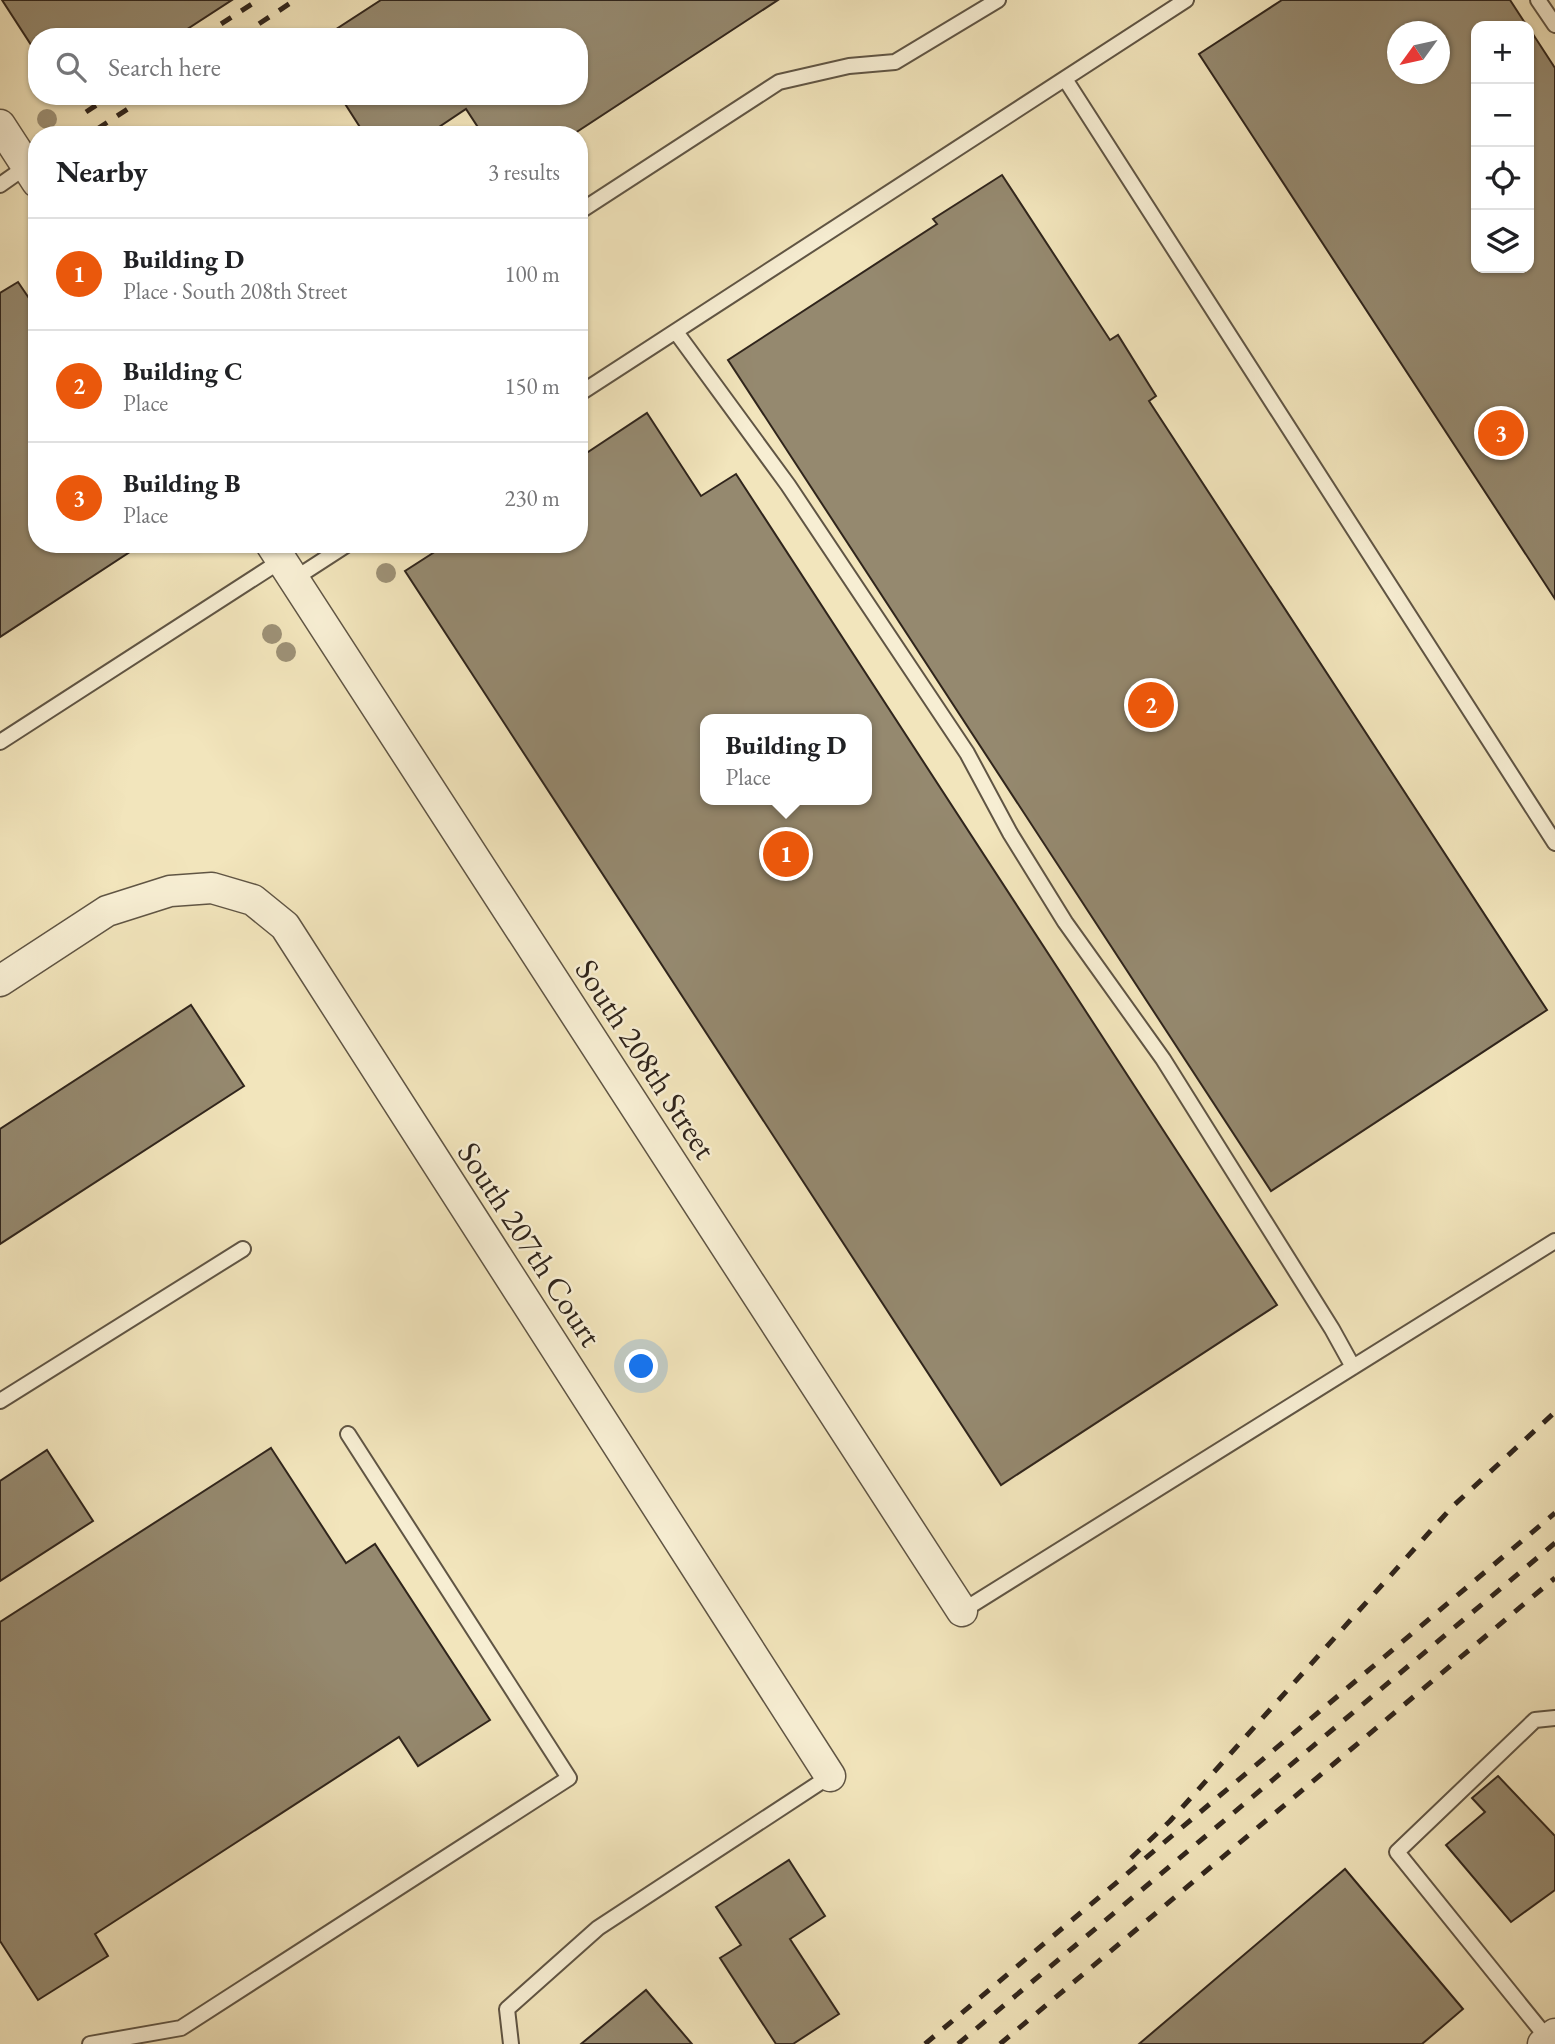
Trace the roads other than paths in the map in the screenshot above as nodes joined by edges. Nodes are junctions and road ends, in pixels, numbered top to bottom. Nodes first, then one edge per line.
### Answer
1 (998, 0) edge
2 (1186, 0) edge
3 (1538, 0) edge
4 (1555, 25) edge
5 (1065, 79) junction
6 (0, 125) edge
7 (28, 168) edge
8 (28, 175) edge
9 (0, 185) edge
10 (588, 206) edge
11 (676, 332) junction
12 (588, 388) edge
13 (314, 553) edge
14 (283, 561) edge
15 (0, 742) edge
16 (1555, 843) edge
17 (0, 981) edge
18 (1555, 1241) edge
19 (243, 1250) dead end
20 (1353, 1367) junction
21 (0, 1401) edge
22 (348, 1434) dead end
23 (962, 1611) joint
24 (1555, 1718) edge
25 (830, 1776) joint
26 (1549, 2039) edge
27 (90, 2044) edge
28 (511, 2044) edge

1 - 10 lane
2 - 5 lane
3 - 4 lane
5 - 11 lane
5 - 16 lane
6 - 7 street
8 - 9 lane
11 - 12 lane
11 - 20 lane
13 - 14 lane
14 - 15 lane
14 - 23 street, South 208th Street
17 - 25 street, South 207th Court
18 - 20 lane
19 - 21 lane
20 - 23 lane
22 - 27 lane
24 - 26 lane
25 - 28 lane

